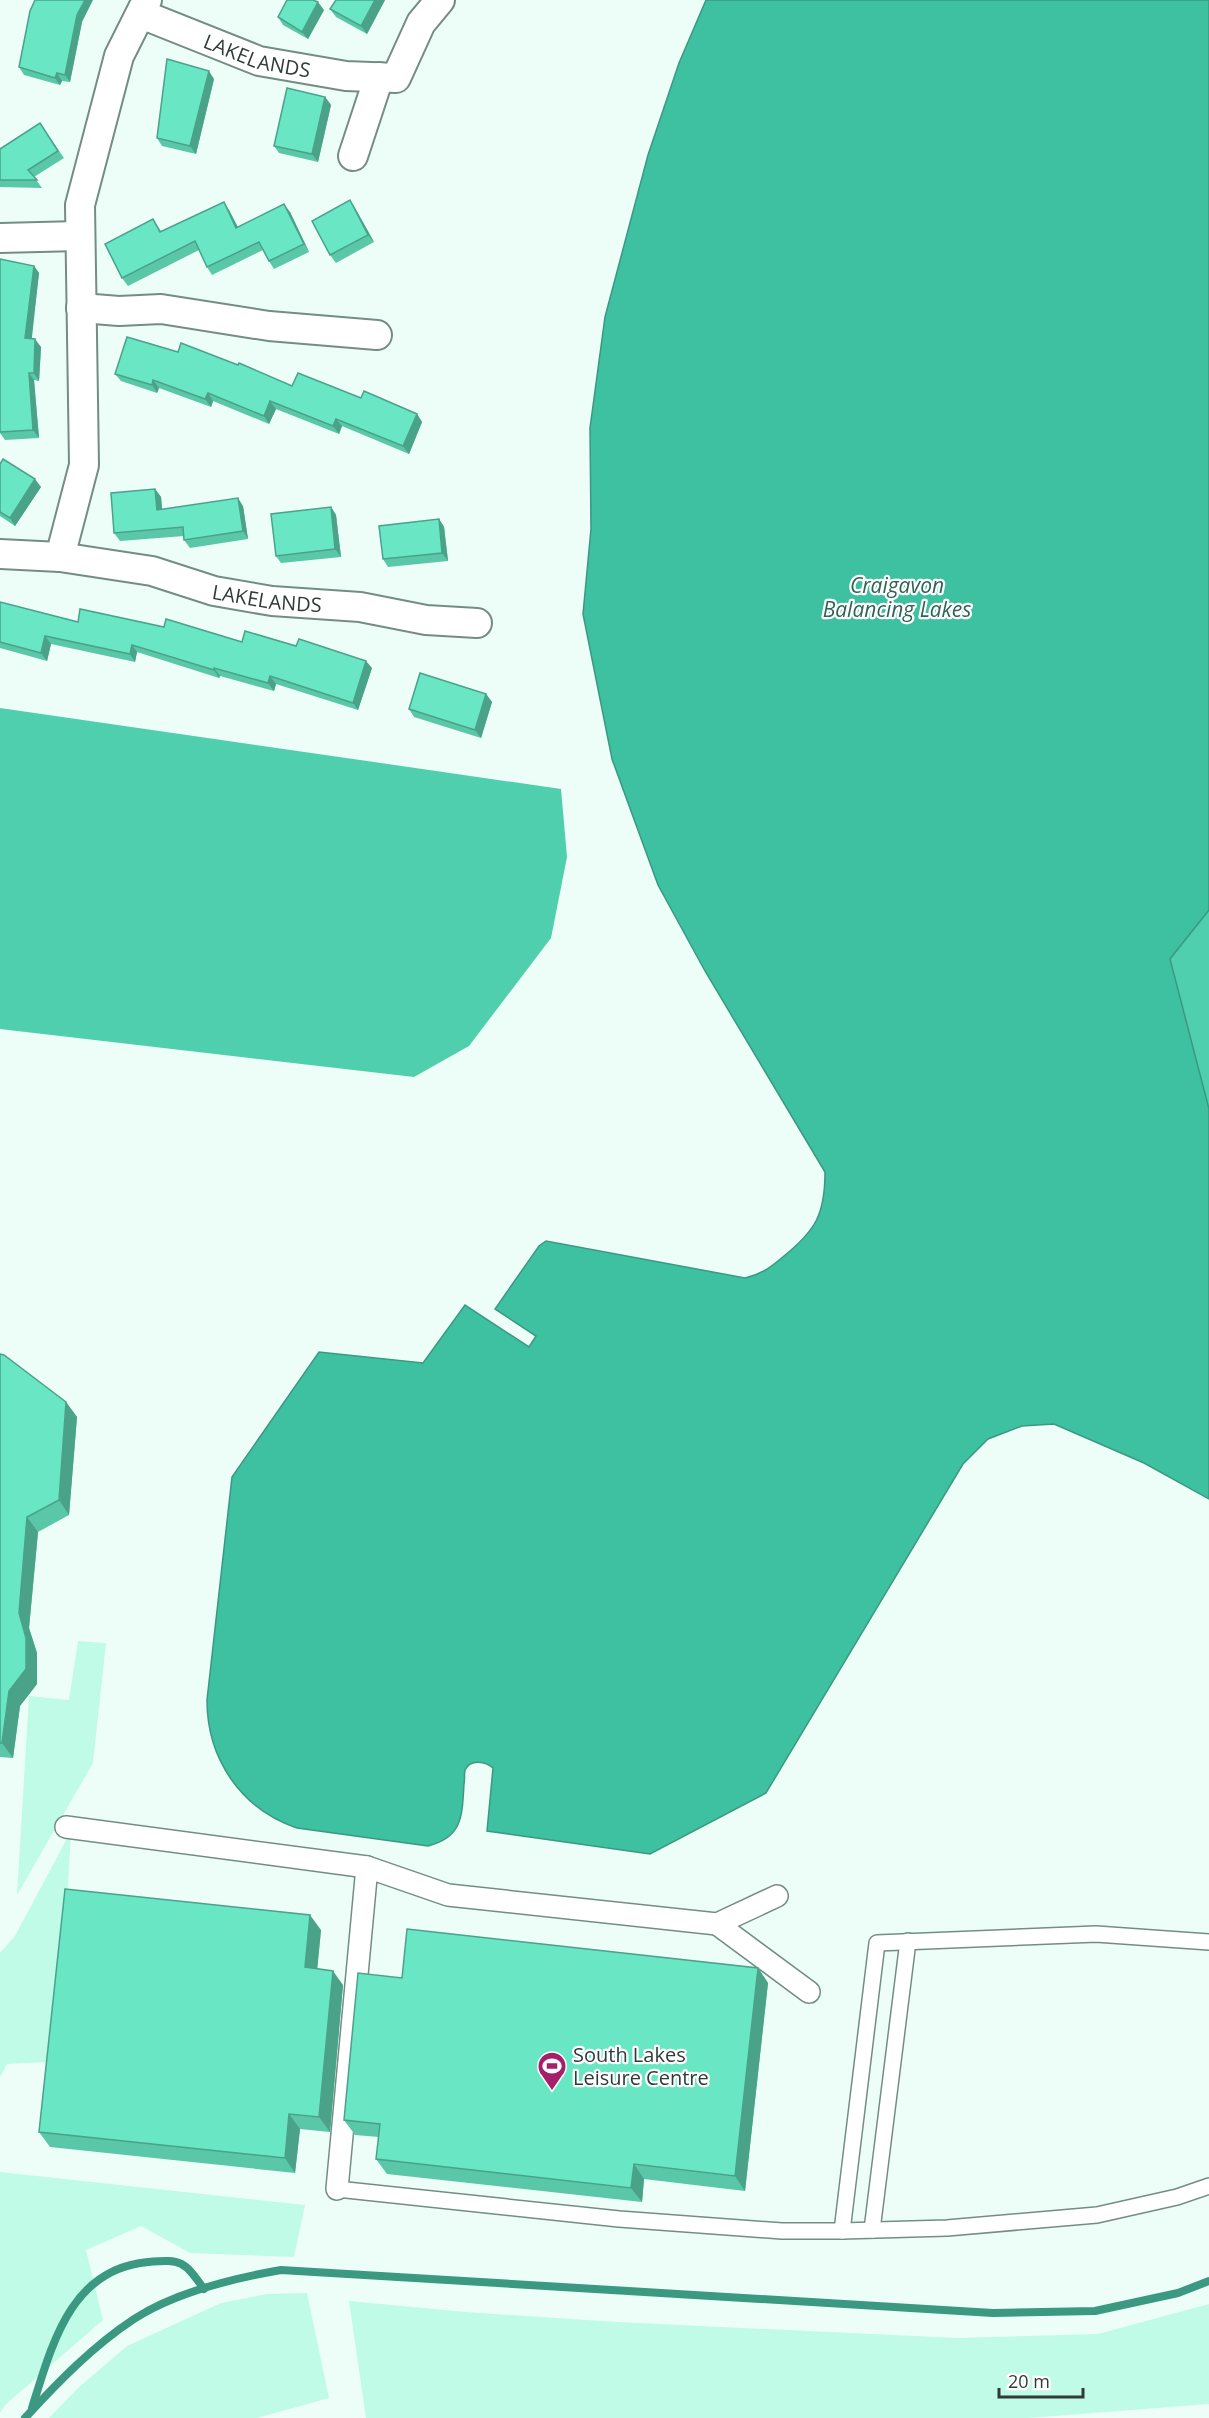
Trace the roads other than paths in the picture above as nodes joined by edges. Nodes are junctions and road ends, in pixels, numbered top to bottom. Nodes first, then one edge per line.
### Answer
1 (440, 0) edge
2 (144, 7) edge
3 (379, 77) junction
4 (353, 156) dead end
5 (79, 236) junction
6 (0, 238) edge
7 (81, 308) junction
8 (377, 335) dead end
9 (0, 554) edge
10 (60, 557) junction
11 (477, 623) dead end
12 (66, 1827) dead end
13 (367, 1867) junction
14 (777, 1896) dead end
15 (717, 1924) junction
16 (908, 1941) junction
17 (1209, 1942) edge
18 (809, 1992) dead end
19 (1209, 2186) edge
20 (337, 2190) joint
21 (872, 2230) junction
22 (842, 2231) junction

1 - 3 street, LAKELANDS
2 - 3 street, LAKELANDS
2 - 5 street, LAKELANDS
3 - 4 street
5 - 6 street
5 - 7 street, LAKELANDS
7 - 8 street
7 - 10 street, LAKELANDS
9 - 10 street, LAKELANDS
10 - 11 street, LAKELANDS
12 - 13 street
13 - 15 street
13 - 20 street
14 - 15 street
15 - 18 street
16 - 17 lane
16 - 21 lane
16 - 22 lane
19 - 21 lane
20 - 22 lane
21 - 22 lane

